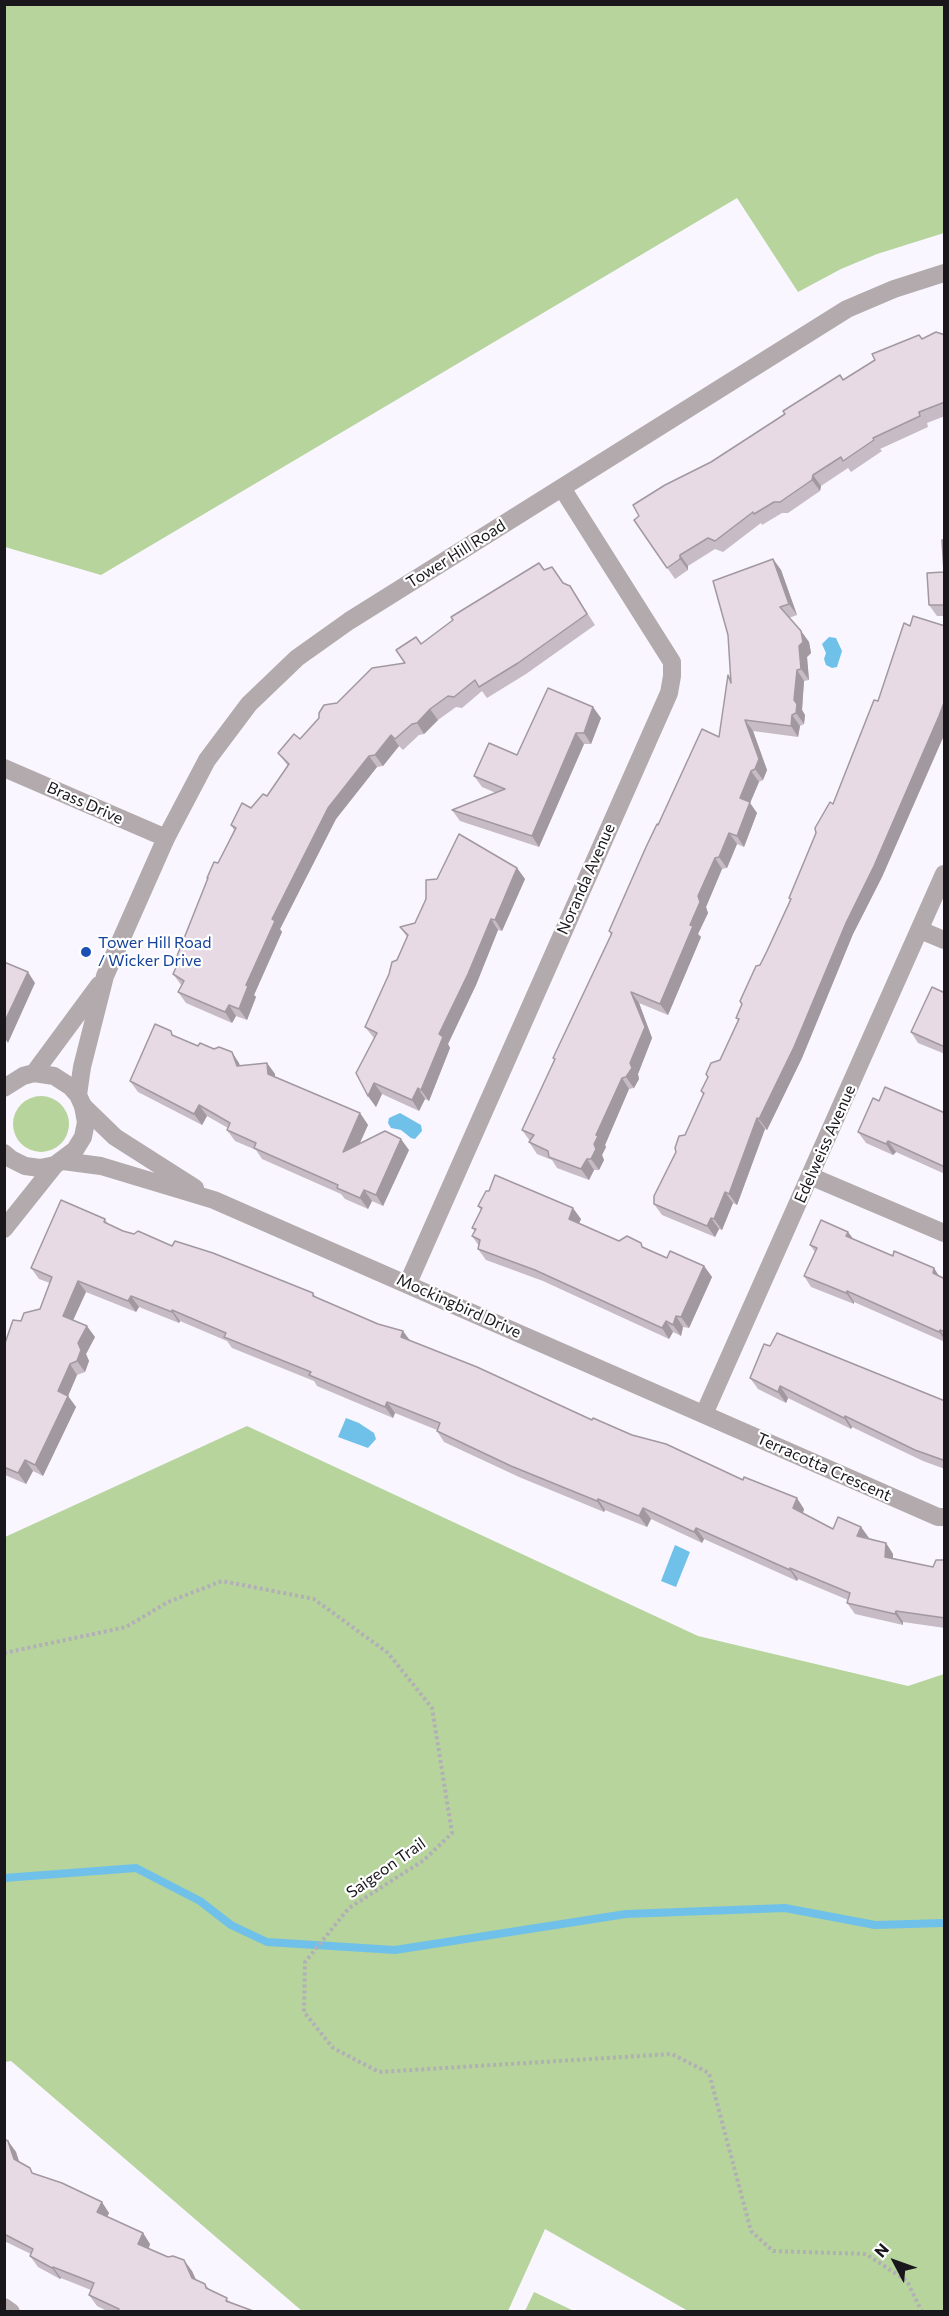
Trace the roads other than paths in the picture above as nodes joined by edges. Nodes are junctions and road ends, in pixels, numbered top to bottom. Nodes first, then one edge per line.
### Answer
1 (945, 273) edge
2 (562, 488) junction
3 (4, 768) edge
4 (166, 838) junction
5 (945, 874) edge
6 (920, 930) junction
7 (945, 940) edge
8 (105, 976) junction
9 (34, 1074) junction
10 (4, 1088) edge
11 (81, 1100) junction
12 (4, 1152) edge
13 (59, 1163) junction
14 (810, 1176) junction
15 (214, 1200) junction
16 (4, 1229) edge
17 (945, 1233) edge
18 (408, 1283) junction
19 (704, 1414) junction
20 (945, 1517) edge
21 (4, 2307) edge
22 (11, 2312) edge

1 - 2 street, Tower Hill Road
2 - 4 street, Tower Hill Road
2 - 18 street, Noranda Avenue
3 - 4 street, Brass Drive
4 - 8 street, Tower Hill Road
5 - 6 street, Edelweiss Avenue
6 - 7 street
6 - 14 street, Edelweiss Avenue
8 - 9 street, Tower Hill Road
8 - 11 street, Tower Hill Road
9 - 10 street
9 - 11 street, Mockingbird Drive
11 - 13 street, Tower Hill Road
11 - 15 street, Mockingbird Drive
12 - 13 street, Mockingbird Drive
13 - 15 street, Mockingbird Drive
13 - 16 street
14 - 17 street
14 - 19 street, Edelweiss Avenue
15 - 18 street, Mockingbird Drive
18 - 19 street, Mockingbird Drive
19 - 20 street, Terracotta Crescent
21 - 22 street

